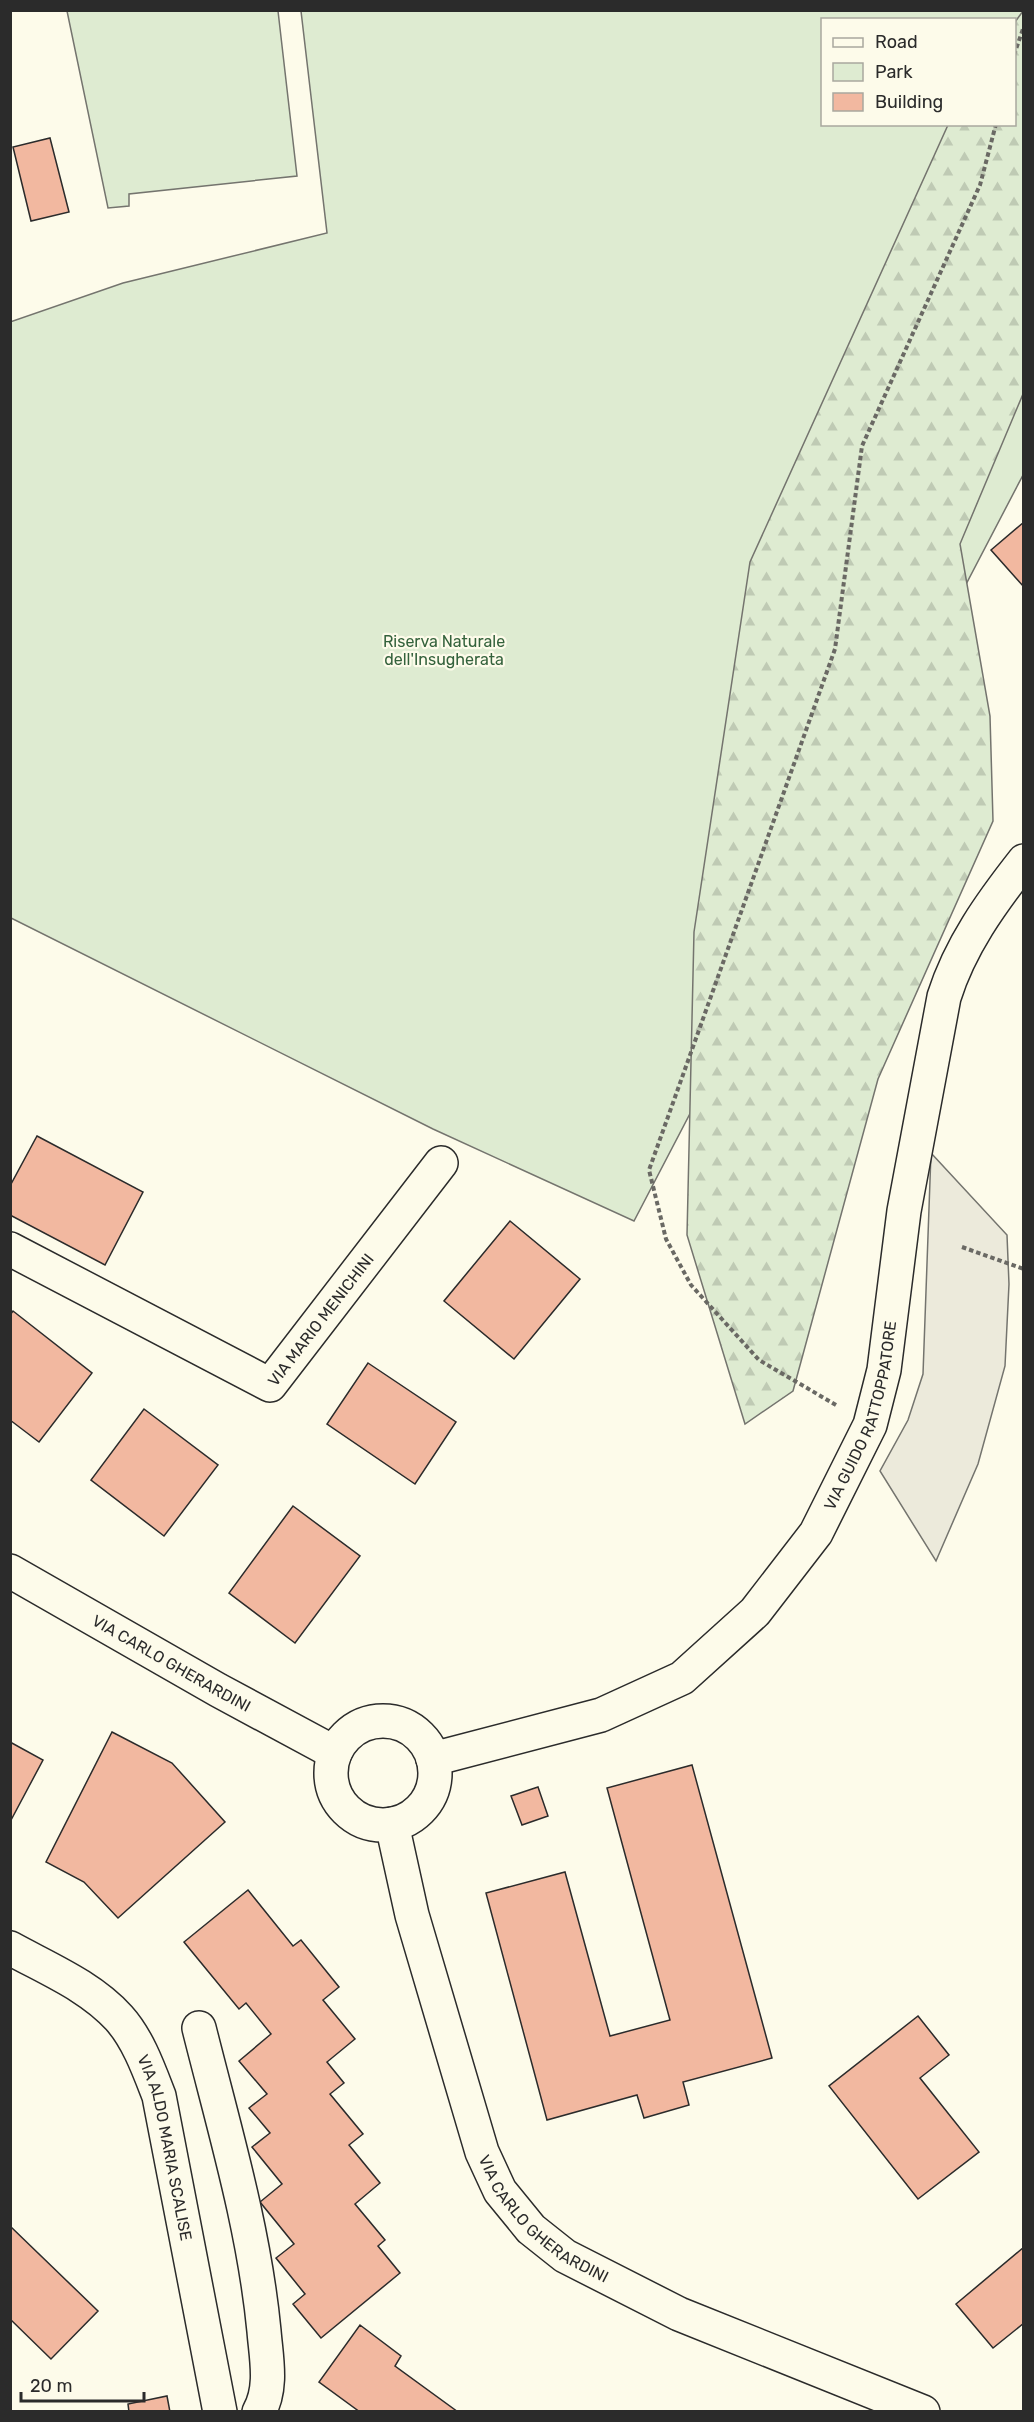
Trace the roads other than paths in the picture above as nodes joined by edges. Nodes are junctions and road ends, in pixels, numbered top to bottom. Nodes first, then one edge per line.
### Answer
1 (1023, 861) edge
2 (441, 1163) dead end
3 (10, 1249) edge
4 (10, 1571) edge
5 (335, 1753) junction
6 (433, 1759) junction
7 (392, 1824) junction
8 (10, 1948) edge
9 (199, 2028) dead end
10 (220, 2412) edge
11 (259, 2412) edge
12 (923, 2412) edge

1 - 6 street, VIA GUIDO RATTOPPATORE
2 - 3 street, VIA MARIO MENICHINI
4 - 5 street, VIA CARLO GHERARDINI
5 - 6 street
5 - 7 street
6 - 7 street
7 - 12 street, VIA CARLO GHERARDINI
8 - 10 street, VIA ALDO MARIA SCALISE
9 - 11 street

